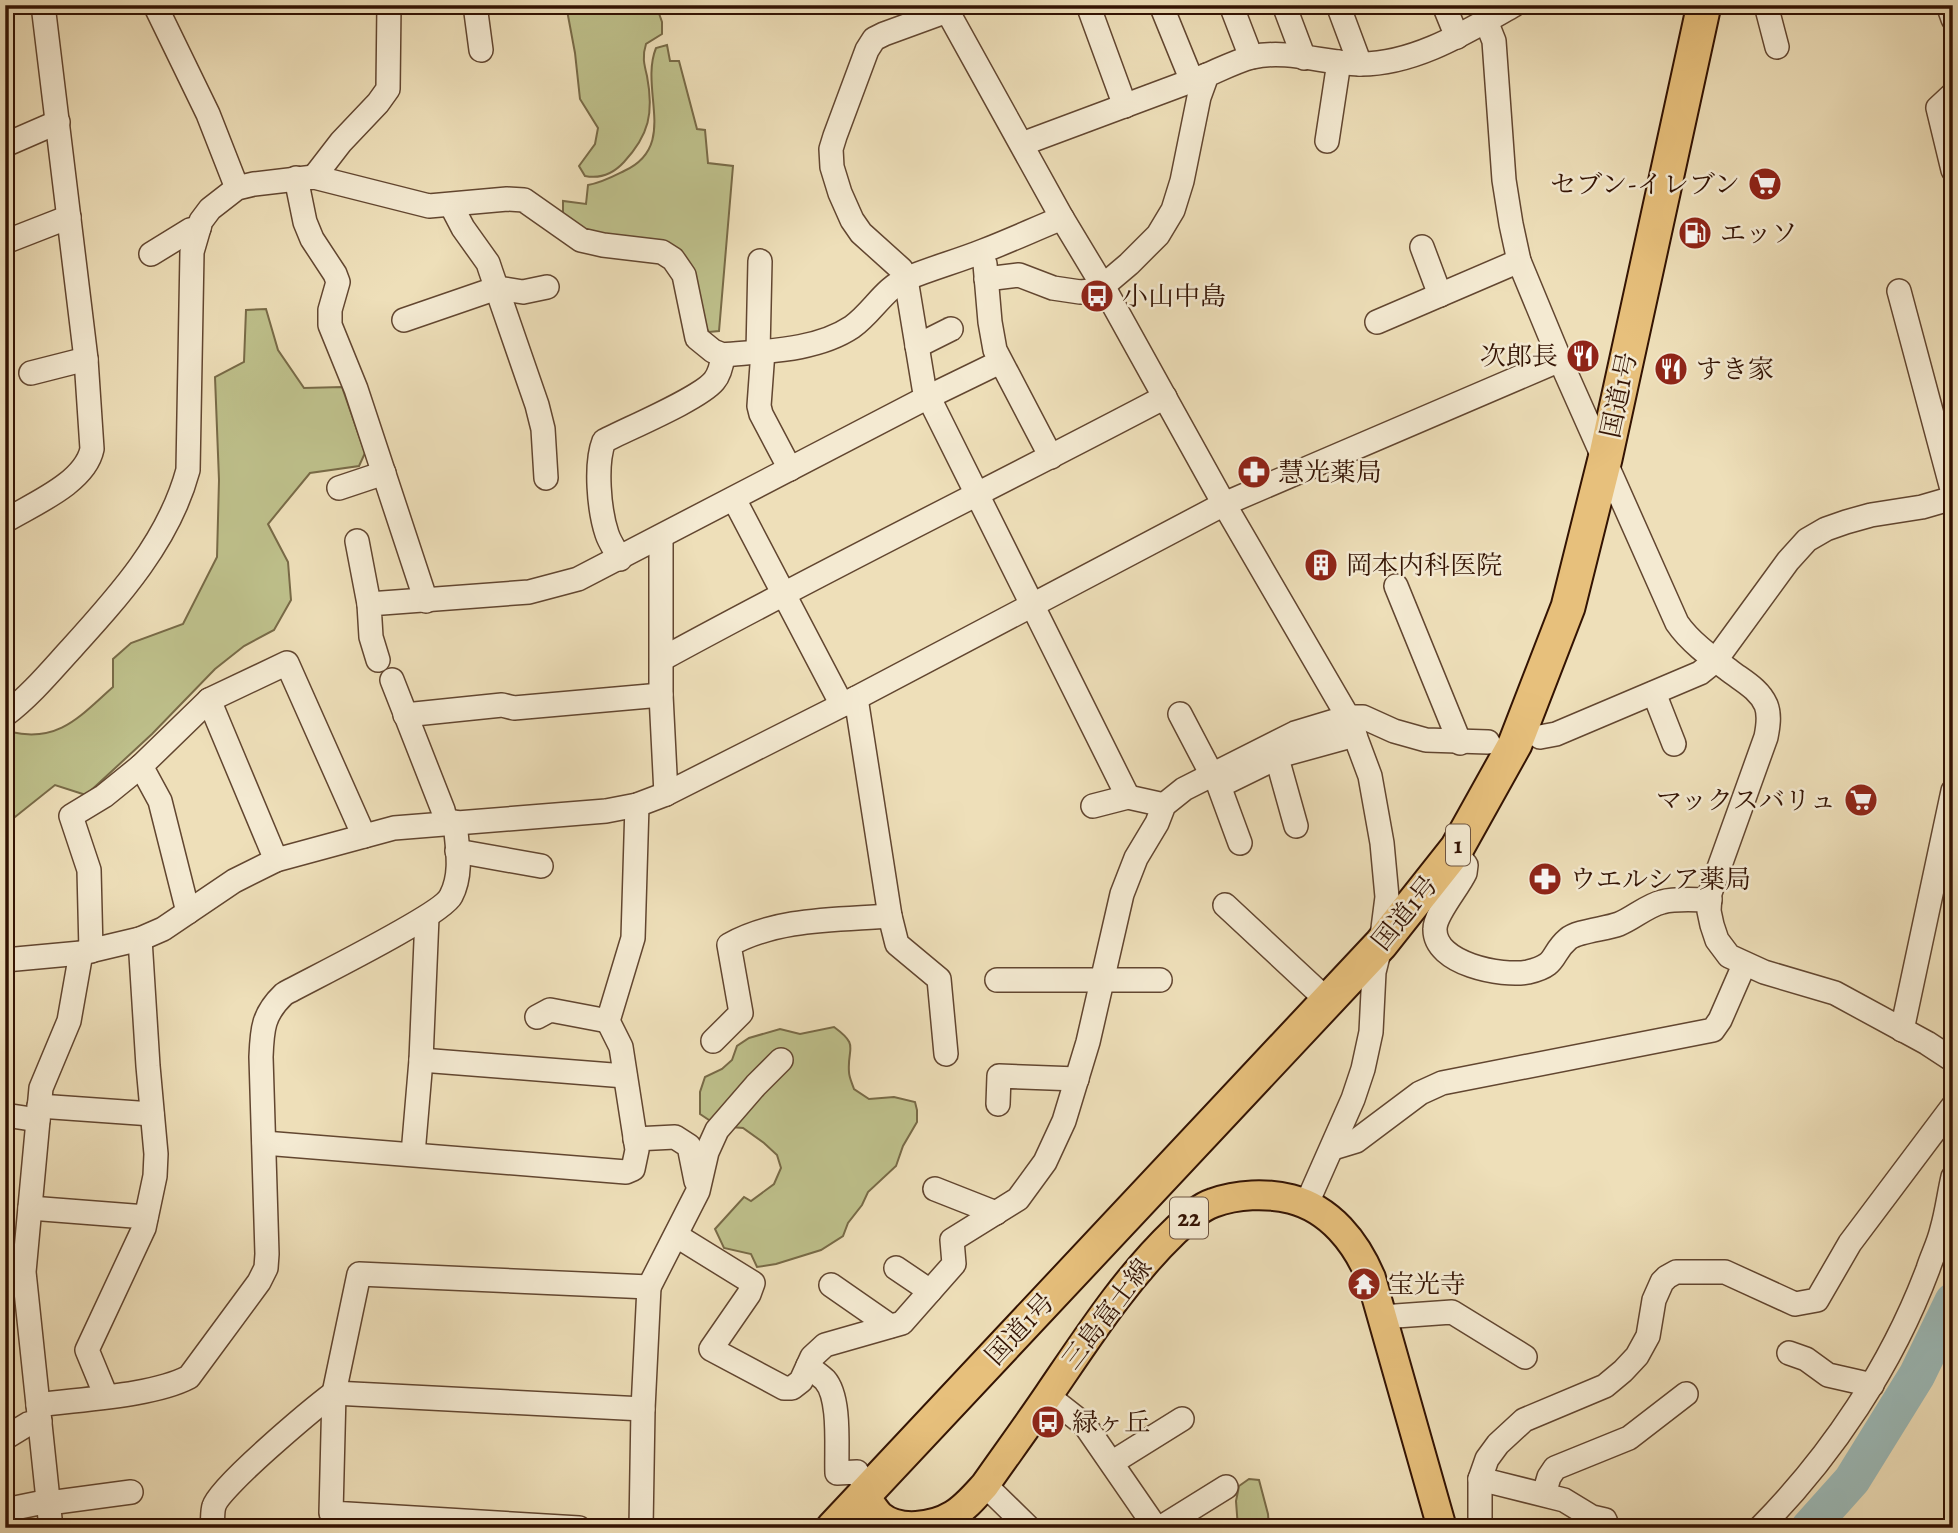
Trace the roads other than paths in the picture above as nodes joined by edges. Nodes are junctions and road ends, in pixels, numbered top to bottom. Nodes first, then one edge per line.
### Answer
1 (43, 5) edge
2 (155, 5) edge
3 (389, 5) edge
4 (475, 5) edge
5 (1088, 5) edge
6 (1161, 5) edge
7 (1231, 5) edge
8 (1284, 5) edge
9 (1338, 5) edge
10 (1444, 5) edge
11 (1514, 5) edge
12 (1704, 5) edge
13 (1766, 5) edge
14 (946, 8) edge
15 (1486, 21) junction
16 (1457, 37) junction
17 (1777, 47) dead end
18 (481, 50) dead end
19 (1251, 57) junction
20 (1304, 58) junction
21 (1350, 63) junction
22 (1199, 78) junction
23 (1953, 94) edge
24 (1125, 106) junction
25 (58, 122) junction
26 (1327, 141) dead end
27 (1022, 144) junction
28 (5, 145) edge
29 (1953, 170) edge
30 (305, 177) junction
31 (237, 188) junction
32 (452, 205) junction
33 (69, 217) junction
34 (1062, 218) junction
35 (199, 228) junction
36 (5, 242) edge
37 (1422, 247) dead end
38 (984, 251) junction
39 (151, 254) dead end
40 (760, 261) dead end
41 (1520, 261) junction
42 (906, 279) junction
43 (986, 279) junction
44 (1103, 286) junction
45 (547, 287) dead end
46 (497, 288) junction
47 (1899, 291) dead end
48 (1440, 295) junction
49 (404, 320) dead end
50 (1377, 323) dead end
51 (951, 329) dead end
52 (917, 346) junction
53 (761, 351) junction
54 (723, 355) junction
55 (86, 359) junction
56 (1560, 360) junction
57 (1000, 362) junction
58 (31, 373) dead end
59 (928, 397) junction
60 (1165, 397) junction
61 (1051, 457) junction
62 (1605, 460) junction
63 (790, 469) junction
64 (384, 472) junction
65 (546, 478) dead end
66 (339, 488) dead end
67 (978, 495) junction
68 (1953, 496) edge
69 (734, 499) junction
70 (1224, 504) junction
71 (5, 520) edge
72 (661, 538) junction
73 (357, 541) dead end
74 (620, 559) junction
75 (1396, 586) dead end
76 (783, 593) junction
77 (426, 601) junction
78 (369, 604) junction
79 (1033, 604) junction
80 (662, 659) junction
81 (378, 660) dead end
82 (1715, 661) junction
83 (392, 680) dead end
84 (1654, 693) junction
85 (661, 695) junction
86 (209, 700) junction
87 (849, 702) junction
88 (1180, 714) dead end
89 (5, 715) edge
90 (405, 715) junction
91 (1351, 726) junction
92 (1540, 737) dead end
93 (1489, 742) dead end
94 (1460, 743) junction
95 (1674, 744) dead end
96 (1277, 758) junction
97 (141, 766) junction
98 (1212, 775) junction
99 (1953, 791) edge
100 (666, 794) junction
101 (1128, 797) junction
102 (637, 805) junction
103 (1164, 805) junction
104 (1093, 806) dead end
105 (450, 822) junction
106 (1296, 826) dead end
107 (364, 836) junction
108 (1240, 843) dead end
109 (457, 851) junction
110 (1455, 851) junction
111 (276, 860) junction
112 (541, 866) dead end
113 (1710, 900) junction
114 (1225, 905) dead end
115 (188, 912) junction
116 (890, 916) junction
117 (426, 917) junction
118 (140, 939) junction
119 (1381, 944) junction
120 (86, 952) junction
121 (5, 960) edge
122 (1744, 965) junction
123 (997, 980) dead end
124 (1160, 980) dead end
125 (1101, 981) junction
126 (1328, 1001) junction
127 (537, 1017) dead end
128 (608, 1021) junction
129 (1902, 1030) junction
130 (713, 1041) dead end
131 (946, 1054) dead end
132 (421, 1060) junction
133 (781, 1060) dead end
134 (1953, 1060) edge
135 (625, 1076) junction
136 (1077, 1079) junction
137 (998, 1104) dead end
138 (1953, 1106) edge
139 (38, 1113) junction
140 (152, 1114) junction
141 (5, 1115) edge
142 (635, 1139) junction
143 (264, 1143) junction
144 (1333, 1148) junction
145 (413, 1154) junction
146 (1953, 1177) edge
147 (935, 1189) dead end
148 (698, 1191) junction
149 (1307, 1203) junction
150 (30, 1208) junction
151 (996, 1213) junction
152 (146, 1217) junction
153 (677, 1236) junction
154 (896, 1268) dead end
155 (831, 1285) dead end
156 (649, 1287) junction
157 (930, 1291) junction
158 (1382, 1317) junction
159 (890, 1326) junction
160 (1789, 1353) dead end
161 (1525, 1357) dead end
162 (808, 1366) junction
163 (1872, 1385) junction
164 (334, 1393) junction
165 (1686, 1394) dead end
166 (106, 1396) junction
167 (1048, 1396) junction
168 (643, 1409) junction
169 (39, 1413) junction
170 (1182, 1419) dead end
171 (5, 1438) edge
172 (1113, 1462) junction
173 (1480, 1479) junction
174 (985, 1485) junction
175 (1226, 1487) dead end
176 (131, 1492) dead end
177 (864, 1494) junction
178 (1544, 1494) junction
179 (49, 1502) junction
180 (5, 1510) edge
181 (551, 1527) edge
182 (51, 1528) edge
183 (212, 1528) edge
184 (579, 1528) edge
185 (641, 1528) edge
186 (833, 1528) edge
187 (1030, 1528) edge
188 (1158, 1528) edge
189 (1442, 1528) edge
190 (1480, 1528) edge
191 (1608, 1528) edge
192 (1760, 1528) edge

1 - 25 street
2 - 31 street
3 - 30 street
4 - 18 street
5 - 24 street
6 - 22 street
7 - 19 street
8 - 20 street
9 - 21 street
10 - 16 street
11 - 15 street
12 - 62 highway, 国道1号 / 1
13 - 17 street
14 - 27 street
14 - 42 street
15 - 16 street
15 - 41 street
16 - 21 street
19 - 20 street
19 - 22 street
20 - 21 street
21 - 26 street
22 - 24 street
22 - 44 street
23 - 29 street
24 - 27 street
25 - 28 street
25 - 33 street
27 - 34 street
30 - 31 street
30 - 32 street
30 - 64 street
31 - 35 street
32 - 46 street
32 - 54 street
33 - 36 street
33 - 55 street
34 - 38 street
34 - 44 street
35 - 39 street
35 - 89 street
37 - 48 street
38 - 42 street
38 - 43 street
40 - 53 street
41 - 48 street
41 - 56 street
42 - 52 street
42 - 53 street
43 - 44 street
43 - 57 street
44 - 60 street
45 - 46 street
46 - 49 street
46 - 65 street
47 - 68 street
48 - 50 street
51 - 52 street
52 - 59 street
53 - 54 street
53 - 63 street
54 - 74 street
55 - 58 street
55 - 71 street
56 - 62 street
56 - 70 street
57 - 59 street
57 - 61 street
59 - 63 street
59 - 67 street
60 - 61 street
60 - 70 street
61 - 67 street
62 - 82 street
62 - 110 highway, 国道1号 / 1
63 - 69 street
64 - 66 street
64 - 77 street
67 - 76 street
67 - 79 street
68 - 82 street
69 - 72 street
69 - 76 street
70 - 79 street
70 - 91 street
72 - 74 street
72 - 80 street
73 - 78 street
74 - 77 street
75 - 94 street
76 - 80 street
76 - 87 street
77 - 78 street
78 - 81 street
79 - 87 street
79 - 101 street
80 - 85 street
82 - 84 street
82 - 113 street
83 - 90 street
84 - 92 street
84 - 95 street
85 - 90 street
85 - 100 street
86 - 97 street
86 - 107 street
86 - 111 street
87 - 100 street
87 - 116 street
88 - 98 street
90 - 105 street
91 - 94 street
91 - 96 street
91 - 98 street
91 - 119 street
93 - 94 street
96 - 106 street
96 - 108 street
97 - 115 street
97 - 120 street
98 - 103 street
99 - 129 street
100 - 102 street
101 - 103 street
101 - 104 street
102 - 105 street
102 - 128 street
103 - 125 street
105 - 107 street
105 - 109 street
107 - 111 street
109 - 112 street
109 - 117 street
110 - 113 street
110 - 119 highway, 国道1号 / 1
111 - 115 street
113 - 122 street
114 - 126 street
115 - 118 street
116 - 130 street
116 - 131 street
117 - 132 street
117 - 143 street
118 - 120 street
118 - 140 street
119 - 126 highway, 国道1号 / 1
119 - 144 street
120 - 121 street
120 - 139 street
122 - 129 street
122 - 144 street
123 - 125 street
124 - 125 street
125 - 136 street
126 - 177 highway, 国道1号 / 1
127 - 128 street
128 - 135 street
129 - 134 street
132 - 135 street
132 - 145 street
133 - 148 street
135 - 142 street
136 - 137 street
136 - 151 street
138 - 173 street
139 - 140 street
139 - 141 street
139 - 150 street
140 - 152 street
142 - 145 street
142 - 148 street
143 - 145 street
143 - 166 street
144 - 149 street
146 - 163 street
147 - 151 street
148 - 153 street
149 - 158 main road, 三島富士線 / 22
149 - 167 main road, 三島富士線 / 22
150 - 152 street
150 - 169 street
151 - 157 street
152 - 166 street
153 - 156 street
153 - 162 street
154 - 157 street
155 - 159 street
156 - 164 street
156 - 168 street
157 - 159 street
158 - 161 street
158 - 189 main road, 三島富士線 / 22
159 - 162 street
160 - 163 street
162 - 177 street
163 - 192 street
164 - 168 street
164 - 181 street
164 - 183 street
165 - 178 street
166 - 169 street
167 - 172 street
167 - 174 main road, 三島富士線 / 22
168 - 185 street
169 - 171 street
169 - 179 street
170 - 172 street
172 - 188 street
173 - 178 street
173 - 190 street
174 - 177 main road, 三島富士線 / 22
174 - 187 street
175 - 188 street
176 - 179 street
177 - 186 highway, 国道1号 / 1
178 - 191 street
179 - 180 street
179 - 182 street
181 - 184 street

